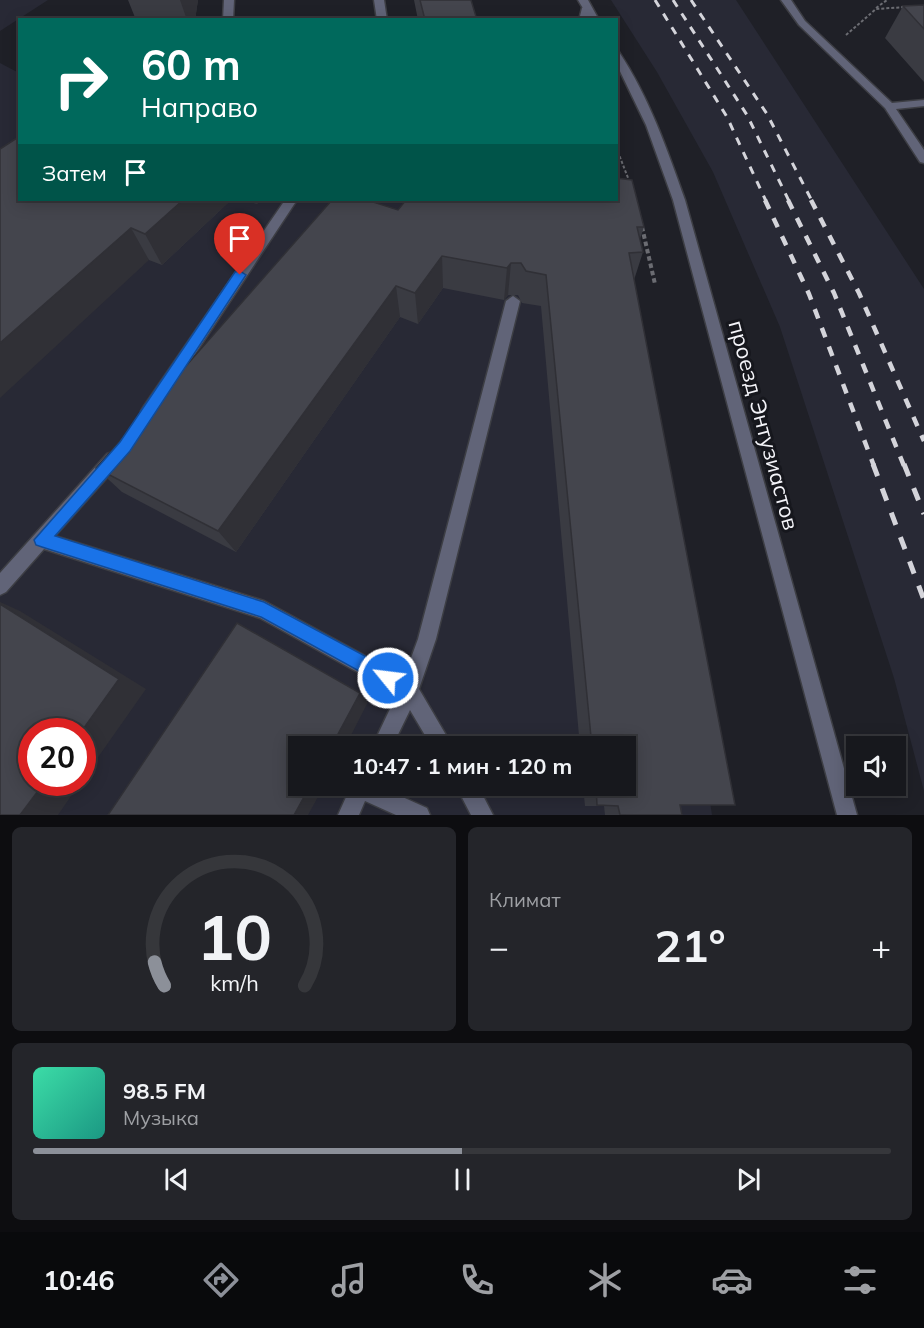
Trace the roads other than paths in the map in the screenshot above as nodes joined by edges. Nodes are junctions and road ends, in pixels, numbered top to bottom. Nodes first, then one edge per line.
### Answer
1 (229, 0) edge
2 (379, 0) edge
3 (786, 0) edge
4 (585, 4) edge
5 (228, 18) edge
6 (382, 18) edge
7 (594, 18) edge
8 (618, 58) edge
9 (924, 104) edge
10 (889, 106) junction
11 (924, 159) edge
12 (290, 201) edge
13 (513, 301) dead end
14 (142, 422) edge
15 (125, 447) edge
16 (42, 540) junction
17 (0, 586) edge
18 (409, 690) junction
19 (387, 736) edge
20 (436, 736) edge
21 (357, 796) edge
22 (378, 796) edge
23 (472, 796) edge
24 (348, 815) edge
25 (420, 815) edge
26 (483, 815) edge
27 (847, 815) edge

1 - 5 street
2 - 6 street
3 - 10 street
4 - 7 street
8 - 27 street, проезд Энтузиастов
9 - 10 street
10 - 11 street
12 - 14 street
13 - 18 street
15 - 16 street
16 - 17 street
16 - 18 street
18 - 19 street
18 - 20 street
21 - 24 street
22 - 25 street
23 - 26 street

